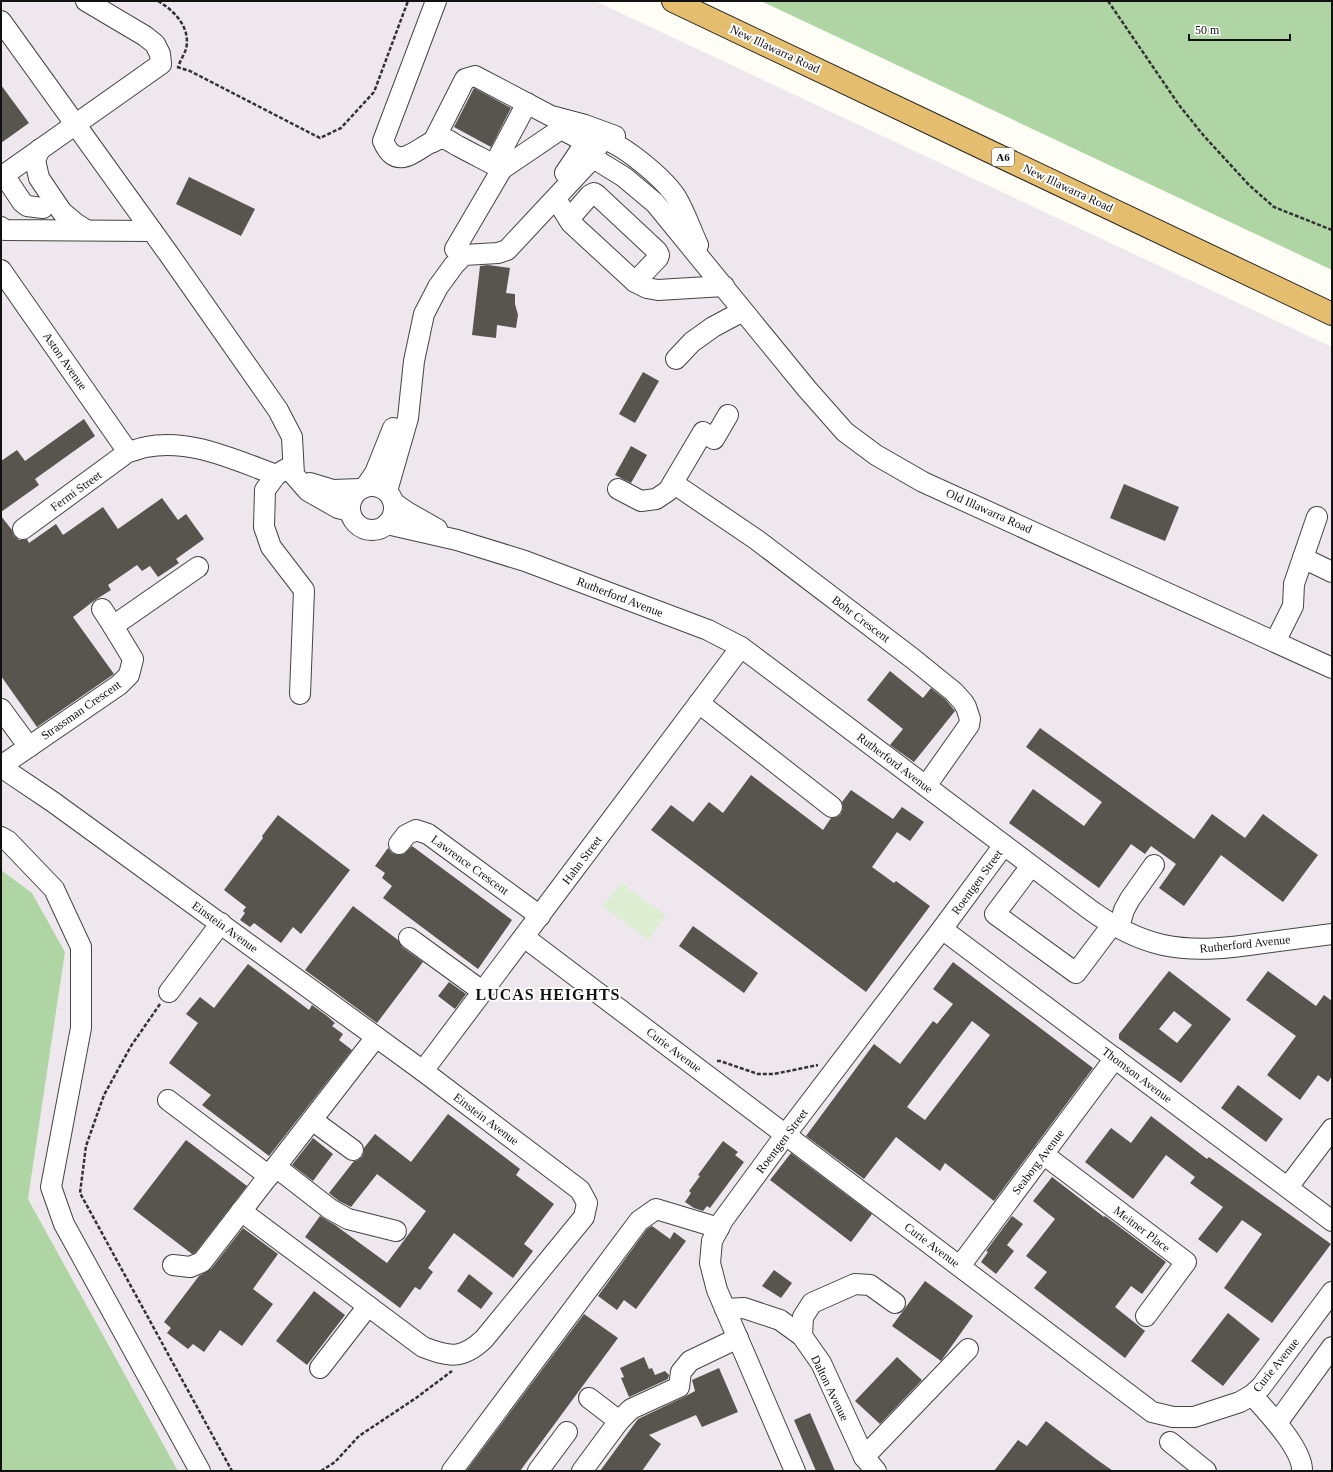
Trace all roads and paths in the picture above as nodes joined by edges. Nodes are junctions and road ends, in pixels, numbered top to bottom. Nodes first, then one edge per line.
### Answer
1 (86, 1) edge
2 (158, 1) edge
3 (408, 1) edge
4 (436, 1) edge
5 (673, 1) edge
6 (1108, 1) edge
7 (1, 21) edge
8 (169, 66) junction
9 (527, 103) junction
10 (75, 124) junction
11 (433, 142) junction
12 (586, 142) junction
13 (40, 149) junction
14 (498, 167) junction
15 (2, 176) edge
16 (663, 182) junction
17 (556, 199) junction
18 (131, 202) junction
19 (43, 208) dead end
20 (569, 219) junction
21 (1, 227) edge
22 (86, 230) junction
23 (106, 230) junction
24 (1332, 230) edge
25 (152, 231) junction
26 (688, 243) junction
27 (454, 249) junction
28 (709, 269) junction
29 (1, 270) edge
30 (635, 282) junction
31 (724, 286) junction
32 (677, 290) junction
33 (743, 311) junction
34 (1332, 314) edge
35 (676, 359) dead end
36 (728, 415) dead end
37 (128, 452) junction
38 (288, 472) junction
39 (673, 484) junction
40 (363, 487) junction
41 (618, 489) dead end
42 (390, 497) junction
43 (350, 511) junction
44 (1317, 517) dead end
45 (387, 524) junction
46 (23, 529) dead end
47 (457, 540) junction
48 (1303, 558) junction
49 (198, 567) dead end
50 (1332, 572) edge
51 (102, 609) dead end
52 (113, 626) junction
53 (1275, 642) junction
54 (741, 647) junction
55 (1332, 668) edge
56 (300, 694) dead end
57 (699, 703) junction
58 (1, 709) edge
59 (29, 747) junction
60 (1, 767) edge
61 (926, 786) junction
62 (832, 806) dead end
63 (1, 837) edge
64 (399, 844) dead end
65 (1004, 845) junction
66 (1154, 864) dead end
67 (1031, 866) junction
68 (540, 916) junction
69 (221, 923) junction
70 (1115, 926) junction
71 (942, 929) junction
72 (1332, 934) edge
73 (524, 937) junction
74 (409, 938) dead end
75 (482, 991) junction
76 (169, 992) joint
77 (376, 1037) junction
78 (1116, 1058) junction
79 (842, 1060) junction
80 (423, 1072) junction
81 (702, 1072) junction
82 (168, 1100) dead end
83 (312, 1120) junction
84 (1332, 1129) edge
85 (786, 1134) junction
86 (353, 1150) dead end
87 (1043, 1154) junction
88 (273, 1172) junction
89 (1288, 1187) junction
90 (241, 1211) junction
91 (1332, 1221) edge
92 (720, 1228) junction
93 (396, 1231) dead end
94 (173, 1265) dead end
95 (960, 1266) junction
96 (1332, 1292) edge
97 (895, 1303) dead end
98 (368, 1306) junction
99 (725, 1309) junction
100 (1146, 1316) dead end
101 (802, 1336) junction
102 (738, 1338) junction
103 (1332, 1347) edge
104 (968, 1350) dead end
105 (320, 1368) dead end
106 (453, 1370) dead end
107 (1252, 1396) junction
108 (589, 1398) dead end
109 (619, 1421) junction
110 (1277, 1423) junction
111 (567, 1432) dead end
112 (1170, 1442) dead end
113 (870, 1464) edge
114 (200, 1471) edge
115 (232, 1471) edge
116 (321, 1471) edge
117 (452, 1471) edge
118 (538, 1471) edge
119 (582, 1471) edge
120 (796, 1471) edge
121 (1206, 1471) edge
122 (1302, 1471) edge

1 - 8 lane
2 - 8 path
3 - 8 path
4 - 11 lane
5 - 34 highway, New Illawarra Road / A6
6 - 24 path
7 - 10 lane
8 - 10 lane
9 - 11 lane
9 - 14 lane
9 - 16 lane
10 - 13 lane
10 - 18 lane
11 - 14 lane
12 - 14 lane
12 - 16 lane
12 - 26 lane
12 - 27 lane
13 - 15 lane
13 - 22 lane
14 - 27 lane
15 - 19 lane
16 - 28 lane
17 - 20 lane
17 - 26 lane
17 - 42 lane
18 - 23 lane
18 - 25 lane
20 - 30 lane
20 - 30 lane
21 - 22 lane
22 - 23 lane
23 - 25 lane
25 - 38 lane
26 - 28 lane
26 - 32 lane
27 - 40 lane
28 - 31 lane, Old Illawarra Road
29 - 37 lane, Aston Avenue
30 - 32 lane
31 - 32 lane
31 - 33 lane, Old Illawarra Road
33 - 35 lane
33 - 53 lane, Old Illawarra Road
36 - 39 lane
37 - 38 lane
37 - 46 lane, Fermi Street
38 - 40 lane
38 - 43 lane
38 - 56 lane
39 - 41 lane
39 - 61 lane, Bohr Crescent
40 - 42 lane
40 - 43 lane
42 - 45 lane
42 - 47 lane, Rutherford Avenue
43 - 45 lane
44 - 48 lane
45 - 47 lane, Rutherford Avenue
47 - 54 lane, Rutherford Avenue
48 - 50 lane
48 - 53 lane
49 - 52 lane
51 - 52 lane, Strassman Crescent
52 - 59 lane, Strassman Crescent
53 - 55 lane, Old Illawarra Road
54 - 57 lane, Hahn Street
54 - 61 lane, Rutherford Avenue
57 - 62 lane
57 - 68 lane, Hahn Street
58 - 59 lane
59 - 60 lane, Strassman Crescent
60 - 69 lane, Einstein Avenue
61 - 65 lane, Rutherford Avenue
63 - 114 lane
64 - 68 lane, Lawrence Crescent
65 - 67 lane, Rutherford Avenue
65 - 71 lane, Roentgen Street
66 - 70 lane
67 - 70 lane, Rutherford Avenue
67 - 70 lane
68 - 73 lane, Hahn Street
69 - 76 lane
69 - 77 lane, Einstein Avenue
70 - 72 lane, Rutherford Avenue
71 - 78 lane, Thomson Avenue
71 - 79 lane, Roentgen Street
73 - 75 lane, Hahn Street
73 - 81 lane, Curie Avenue
74 - 75 lane
75 - 80 lane, Hahn Street
76 - 115 path
77 - 80 lane, Einstein Avenue
77 - 83 lane
78 - 87 lane, Seaborg Avenue
78 - 89 lane, Thomson Avenue
79 - 81 path
79 - 85 lane, Roentgen Street
80 - 98 lane, Einstein Avenue
81 - 85 lane, Curie Avenue
82 - 88 lane
83 - 86 lane
83 - 88 lane
84 - 89 lane
85 - 92 lane, Roentgen Street
85 - 95 lane, Curie Avenue
87 - 95 lane, Seaborg Avenue
87 - 100 lane, Meitner Place
88 - 90 lane
88 - 93 lane
89 - 91 lane, Thomson Avenue
90 - 94 lane
90 - 98 lane, Einstein Avenue
92 - 99 lane, Roentgen Street
92 - 117 lane
95 - 107 lane, Curie Avenue
96 - 107 lane, Curie Avenue
97 - 101 lane
98 - 105 lane
99 - 101 lane, Dalton Avenue
99 - 102 lane, Roentgen Street
101 - 113 lane, Dalton Avenue
102 - 109 lane
102 - 120 lane, Roentgen Street
103 - 110 lane
104 - 113 lane
106 - 116 path
107 - 110 lane
108 - 109 lane
109 - 119 lane
110 - 122 lane
111 - 118 lane
112 - 121 lane

